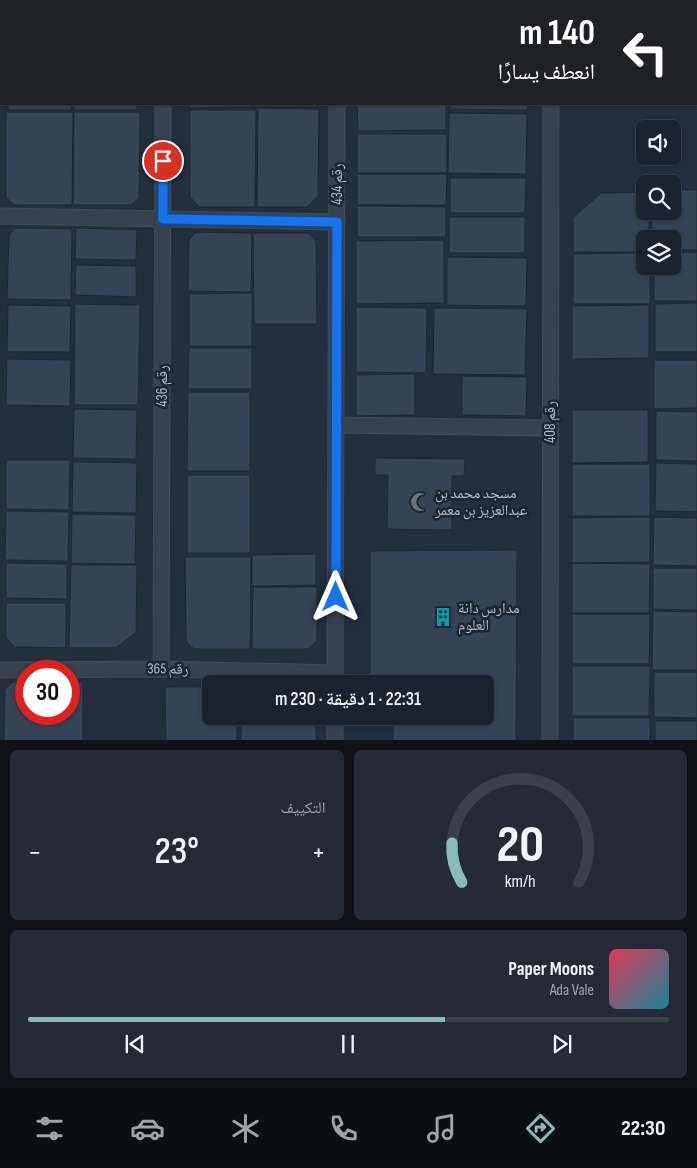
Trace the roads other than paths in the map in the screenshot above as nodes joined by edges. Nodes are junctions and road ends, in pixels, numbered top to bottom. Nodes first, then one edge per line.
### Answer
1 (163, 105) edge
2 (337, 105) edge
3 (550, 105) edge
4 (0, 216) edge
5 (163, 219) junction
6 (337, 222) junction
7 (336, 425) junction
8 (550, 428) junction
9 (160, 669) junction
10 (0, 670) edge
11 (277, 675) edge
12 (336, 675) edge
13 (335, 725) edge
14 (335, 740) edge
15 (550, 740) edge

1 - 5 street, رقم 436
2 - 6 street, رقم 434
3 - 8 street, رقم 408
4 - 5 street
5 - 6 street
5 - 9 street, رقم 436
6 - 7 street, رقم 434
7 - 8 street
7 - 12 street, رقم 434
8 - 15 street, رقم 408
9 - 10 street, رقم 365
9 - 11 street, رقم 365
13 - 14 street

